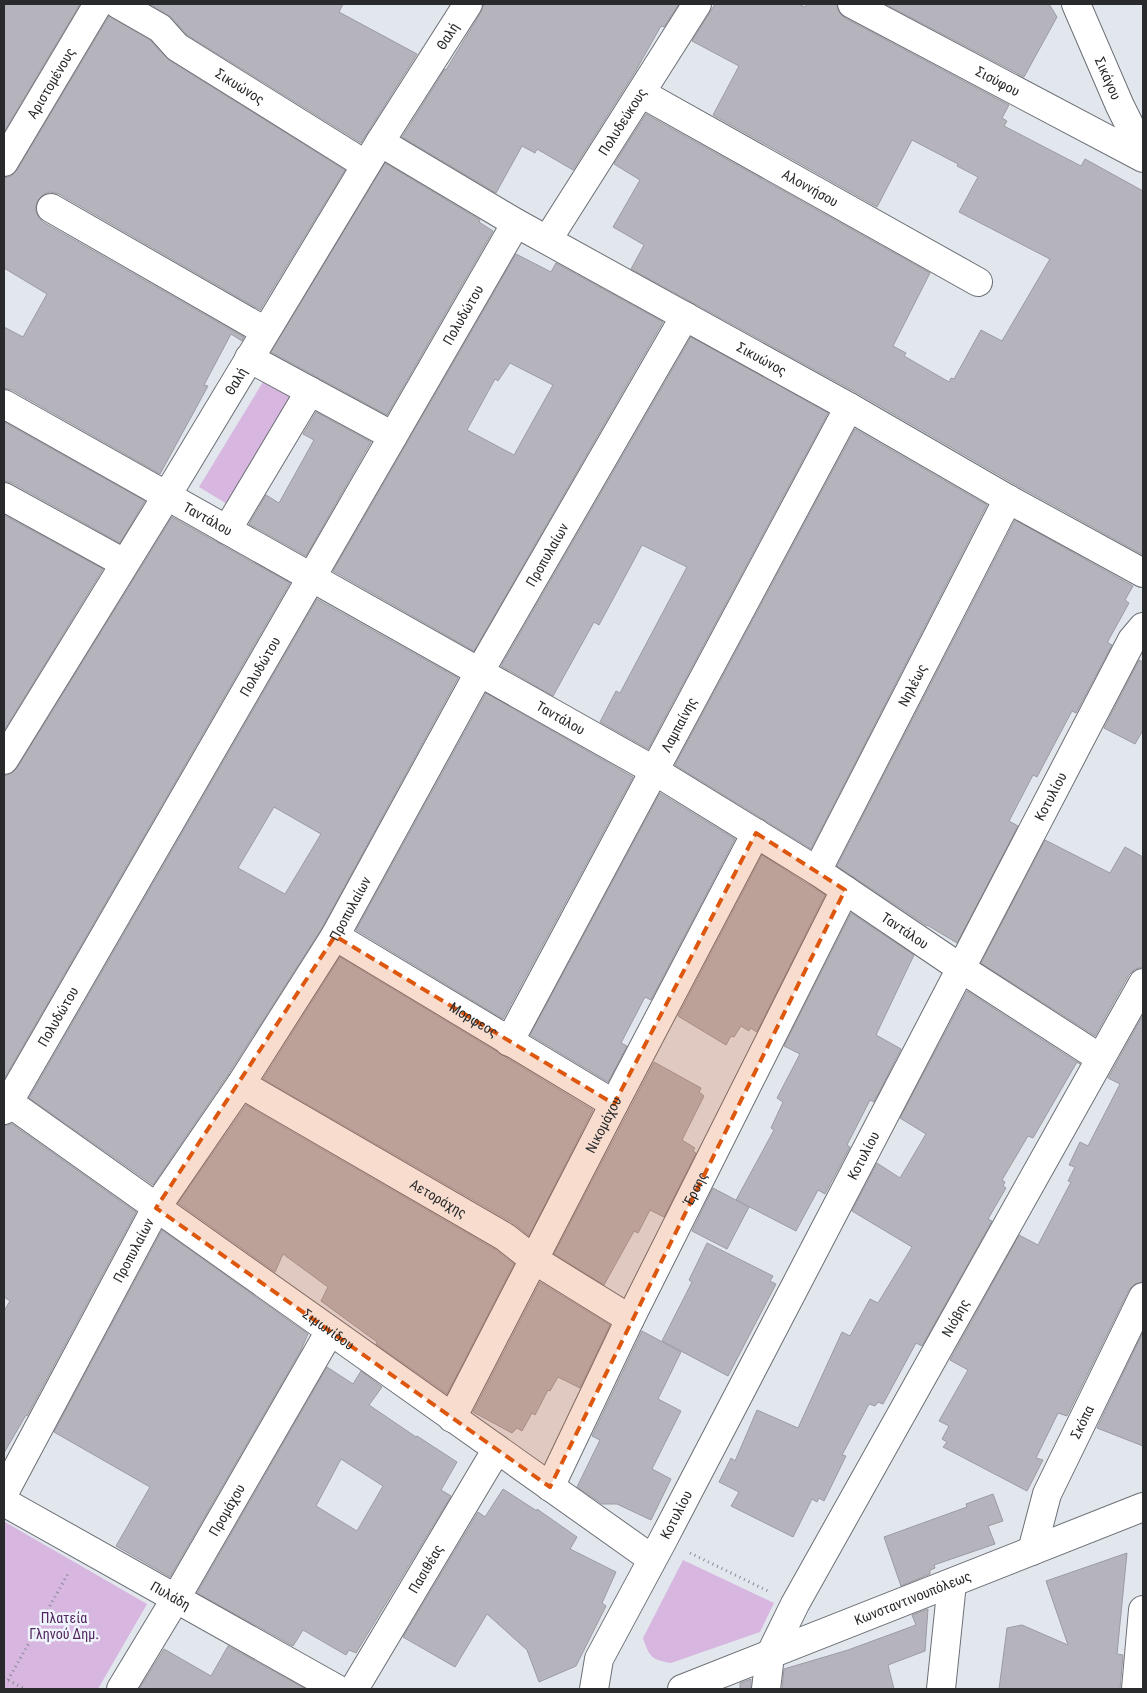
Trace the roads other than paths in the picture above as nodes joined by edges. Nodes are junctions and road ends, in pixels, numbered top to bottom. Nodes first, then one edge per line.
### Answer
1 (98, 4) edge
2 (118, 4) edge
3 (468, 4) edge
4 (697, 4) edge
5 (852, 4) edge
6 (1076, 4) edge
7 (641, 93) junction
8 (1143, 152) edge
9 (373, 153) junction
10 (1143, 158) edge
11 (4, 162) edge
12 (51, 208) dead end
13 (516, 223) junction
14 (548, 239) junction
15 (978, 282) dead end
16 (685, 316) junction
17 (265, 331) junction
18 (249, 358) junction
19 (310, 391) junction
20 (4, 404) edge
21 (849, 407) junction
22 (393, 436) junction
23 (166, 496) junction
24 (4, 497) edge
25 (1008, 499) junction
26 (227, 530) junction
27 (124, 563) junction
28 (1143, 573) edge
29 (312, 577) junction
30 (1143, 627) edge
31 (480, 671) junction
32 (4, 760) edge
33 (655, 771) junction
34 (756, 833) junction
35 (817, 871) junction
36 (845, 890) junction
37 (335, 936) junction
38 (962, 969) junction
39 (1143, 983) edge
40 (509, 1042) junction
41 (1100, 1058) junction
42 (241, 1084) junction
43 (5, 1104) edge
44 (614, 1104) junction
45 (156, 1208) junction
46 (534, 1259) junction
47 (1143, 1297) edge
48 (630, 1319) junction
49 (330, 1331) junction
50 (452, 1418) junction
51 (497, 1449) junction
52 (550, 1487) junction
53 (4, 1493) edge
54 (4, 1502) edge
55 (1143, 1507) edge
56 (657, 1550) junction
57 (1032, 1551) junction
58 (952, 1583) junction
59 (176, 1598) junction
60 (1143, 1610) edge
61 (770, 1655) junction
62 (121, 1689) edge
63 (337, 1689) edge
64 (354, 1689) edge
65 (594, 1689) edge
66 (682, 1689) edge
67 (766, 1689) edge
68 (941, 1689) edge
69 (1136, 1689) edge

1 - 11 street, Αριστομένους
2 - 9 street, Σικυώνος
3 - 9 street, Θαλή
4 - 7 street, Πολυδεύκους
5 - 10 street, Σισύφου
6 - 8 street, Σικάγου
7 - 14 street, Πολυδεύκους
7 - 15 street, Αλοννήσου
9 - 13 street, Σικυώνος
9 - 17 street, Θαλή
12 - 17 street
13 - 14 street, Σικυώνος
13 - 22 street, Πολυδώτου
14 - 16 street, Σικυώνος
16 - 21 street, Σικυώνος
16 - 31 street, Προπυλαίων
17 - 18 street, Θαλή
18 - 19 street
18 - 23 street, Θαλή
19 - 22 street
19 - 26 street
20 - 23 street, Ταντάλου
21 - 25 street, Σικυώνος
21 - 33 street, Λαμπαίνης
22 - 29 street, Πολυδώτου
23 - 26 street, Ταντάλου
23 - 27 street, Θαλή
24 - 27 street
25 - 28 street, Σικυώνος
25 - 35 street, Νηλέως
26 - 29 street, Ταντάλου
27 - 32 street, Θαλή
29 - 31 street, Ταντάλου
29 - 43 street, Πολυδώτου
30 - 38 street, Κοτυλίου
31 - 33 street, Ταντάλου
31 - 37 street, Προπυλαίων
33 - 34 street, Ταντάλου
33 - 40 street, Λαμπαίνης
34 - 35 street, Ταντάλου
34 - 44 street, Νικομάχου
35 - 36 street, Ταντάλου
36 - 38 street, Ταντάλου
36 - 48 street, Έρσης
37 - 40 street, Μορφεος
37 - 42 street, Προπυλαίων
38 - 41 street, Ταντάλου
38 - 56 street, Κοτυλίου
39 - 41 street, Νιόβης
40 - 44 street, Μορφεος
41 - 61 street, Νιόβης
42 - 45 street, Προπυλαίων
42 - 46 street, Αετοράχης
43 - 45 street, Σιμωνίδου
44 - 46 street, Νικομάχου
45 - 49 street, Σιμωνίδου
45 - 53 street, Προπυλαίων
46 - 48 street, Αετοράχης
46 - 50 street, Νικομάχου
47 - 57 street, Σκόπα
48 - 52 street, Έρσης
49 - 50 street, Σιμωνίδου
49 - 59 street, Προμάχου
50 - 51 street, Σιμωνίδου
51 - 52 street, Σιμωνίδου
51 - 64 street, Πασιθέας
52 - 56 street, Σιμωνίδου
54 - 59 street, Πυλάδη
55 - 57 street, Κωνσταντινουπόλεως
56 - 65 street, Κοτυλίου
57 - 58 street, Κωνσταντινουπόλεως
58 - 61 street, Κωνσταντινουπόλεως
58 - 68 street
59 - 62 street, Προμάχου
59 - 63 street, Πυλάδη
60 - 69 street
61 - 66 street, Κωνσταντινουπόλεως
61 - 67 street, Νιόβης

